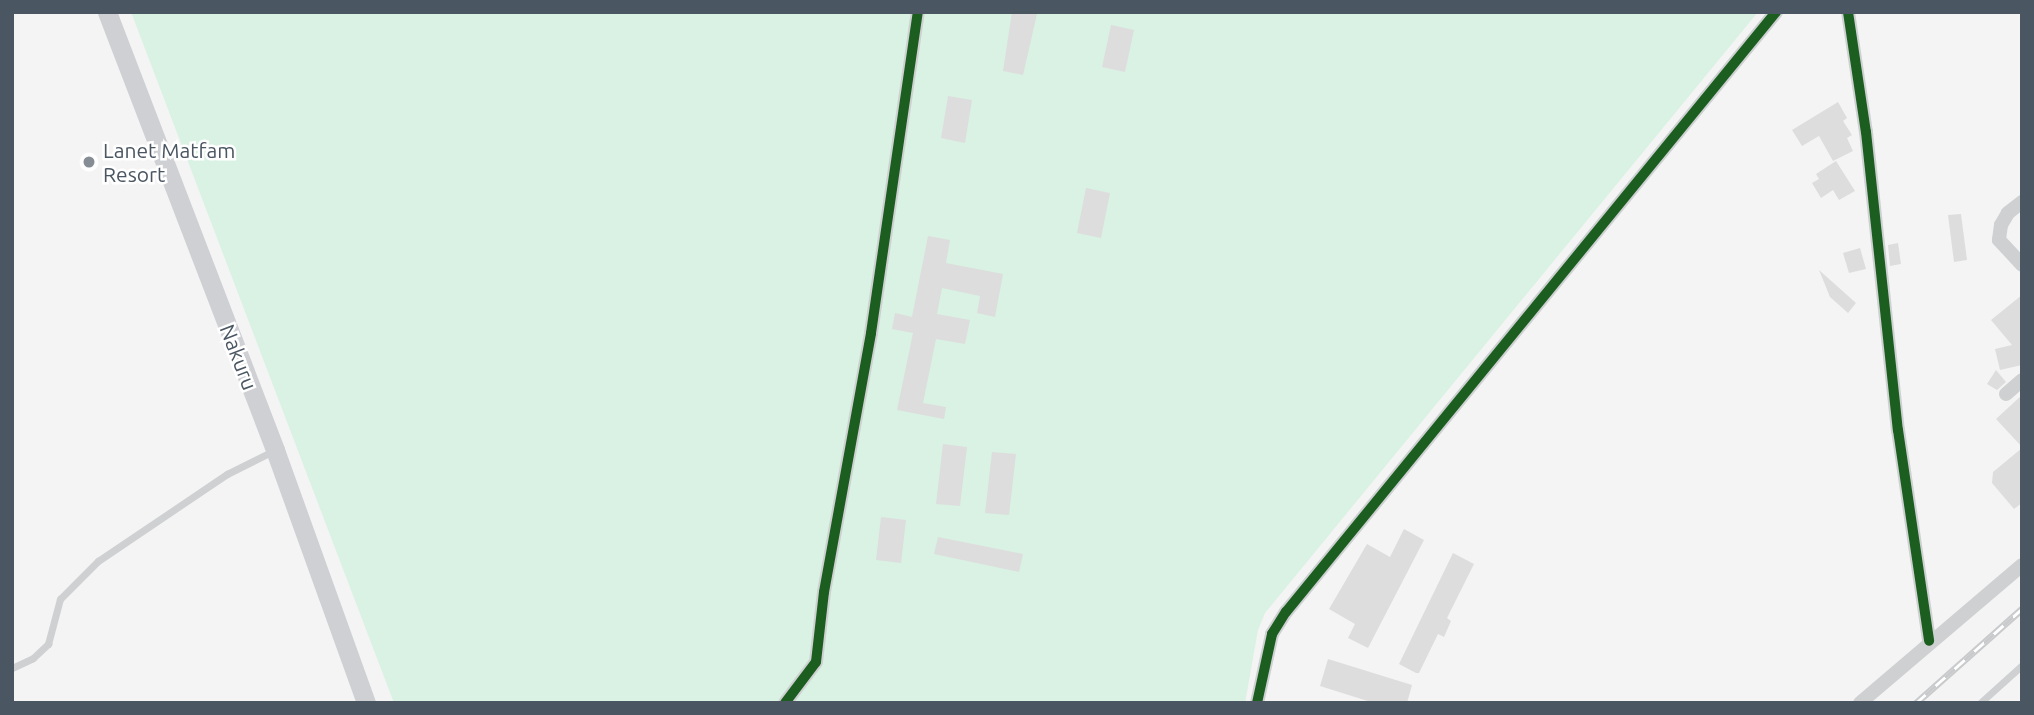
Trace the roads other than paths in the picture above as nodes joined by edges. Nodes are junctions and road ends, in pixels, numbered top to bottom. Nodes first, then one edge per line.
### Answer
1 (107, 12) edge
2 (918, 12) edge
3 (1776, 12) edge
4 (1848, 12) edge
5 (2022, 202) edge
6 (2022, 265) edge
7 (2022, 380) edge
8 (2006, 394) dead end
9 (275, 450) junction
10 (2022, 565) edge
11 (1929, 641) junction
12 (2022, 666) edge
13 (12, 668) edge
14 (366, 703) edge
15 (785, 703) edge
16 (1257, 703) edge
17 (1860, 703) edge
18 (1980, 703) edge

1 - 9 main road, Nakuru
2 - 15 street
3 - 16 street
4 - 11 street
5 - 6 street
7 - 8 street
9 - 13 lane
9 - 14 main road, Nakuru
10 - 11 street
11 - 17 street
12 - 18 lane

